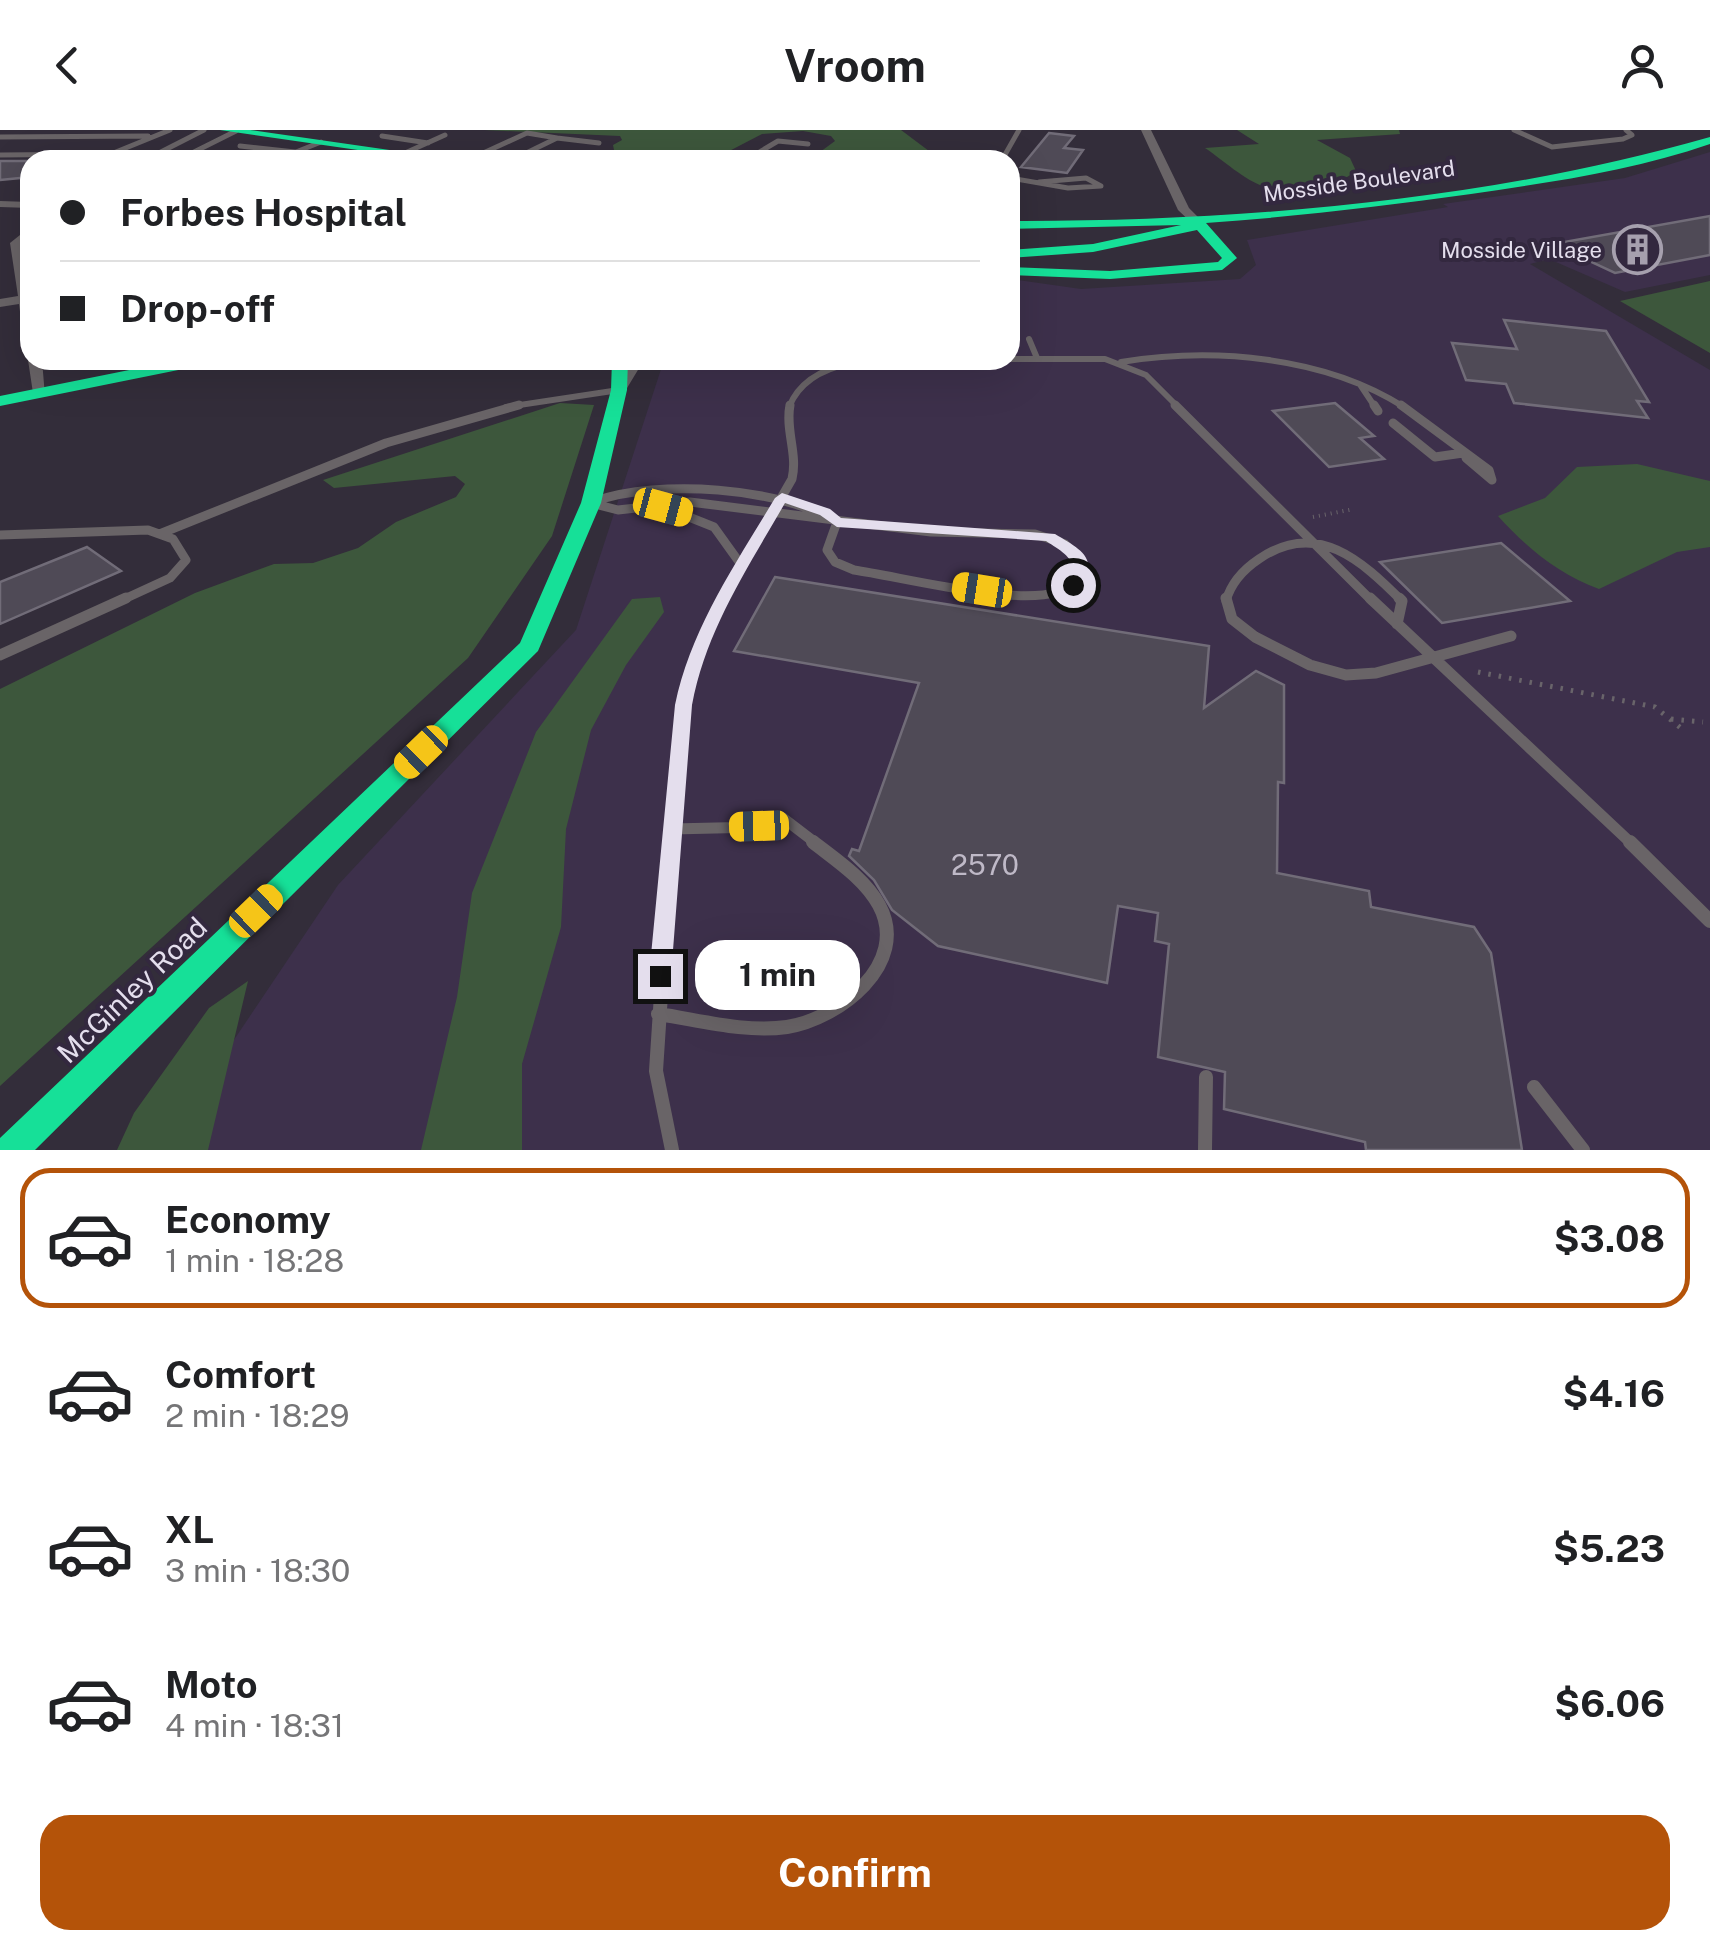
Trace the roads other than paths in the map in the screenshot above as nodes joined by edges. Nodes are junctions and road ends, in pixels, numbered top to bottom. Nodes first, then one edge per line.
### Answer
1 (170, 130) edge
2 (204, 130) edge
3 (1146, 130) edge
4 (1514, 130) edge
5 (1626, 130) edge
6 (444, 135) dead end
7 (154, 136) junction
8 (382, 136) dead end
9 (0, 137) edge
10 (230, 137) edge
11 (557, 138) junction
12 (322, 141) junction
13 (428, 143) junction
14 (599, 144) dead end
15 (808, 144) dead end
16 (1704, 145) edge
17 (121, 150) edge
18 (167, 150) edge
19 (196, 150) edge
20 (286, 150) edge
21 (300, 150) edge
22 (385, 150) edge
23 (413, 150) edge
24 (490, 150) edge
25 (532, 150) edge
26 (763, 150) edge
27 (1020, 179) edge
28 (1039, 182) junction
29 (1200, 225) junction
30 (1020, 226) edge
31 (20, 239) edge
32 (1020, 253) edge
33 (20, 270) edge
34 (1020, 272) edge
35 (1029, 340) dead end
36 (1037, 358) junction
37 (1020, 359) edge
38 (1120, 362) junction
39 (36, 370) edge
40 (154, 370) edge
41 (620, 370) edge
42 (631, 370) edge
43 (838, 370) edge
44 (1361, 385) junction
45 (620, 390) junction
46 (40, 393) junction
47 (0, 401) edge
48 (1378, 411) dead end
49 (1392, 423) dead end
50 (782, 498) junction
51 (591, 503) junction
52 (663, 507) junction
53 (771, 515) junction
54 (837, 522) junction
55 (162, 533) junction
56 (0, 535) edge
57 (1312, 544) junction
58 (742, 566) junction
59 (1397, 624) junction
60 (1511, 636) dead end
61 (0, 655) edge
62 (1430, 656) junction
63 (672, 830) junction
64 (1710, 921) edge
65 (658, 1014) junction
66 (1206, 1077) dead end
67 (1534, 1087) dead end
68 (65, 1096) junction
69 (11, 1150) edge
70 (36, 1150) edge
71 (672, 1150) edge
72 (1205, 1150) edge
73 (1583, 1150) edge

1 - 7 lane
2 - 18 lane
3 - 29 street
4 - 5 lane
6 - 13 lane
7 - 9 lane
7 - 17 lane
8 - 13 lane
10 - 12 main road
10 - 19 lane
10 - 20 lane
11 - 14 lane
11 - 24 lane
11 - 25 lane
12 - 21 lane
12 - 22 main road
13 - 23 lane
15 - 26 lane
16 - 29 main road, Mosside Boulevard
27 - 28 lane
28 - 28 lane
29 - 30 main road, Mosside Boulevard
29 - 32 main road
29 - 34 main road
31 - 33 street
35 - 36 lane
36 - 37 lane
36 - 38 lane
38 - 44 lane
38 - 57 lane
39 - 46 street
40 - 46 main road
41 - 45 main road, McGinley Road
42 - 45 street, McGinley Road
43 - 50 lane
44 - 48 lane
44 - 49 lane
45 - 51 main road, McGinley Road
45 - 55 lane
46 - 47 main road
50 - 51 lane
50 - 53 lane
50 - 54 lane
51 - 52 lane
51 - 68 main road, McGinley Road
52 - 53 lane
52 - 58 lane
53 - 54 lane
53 - 58 lane
54 - 54 lane
55 - 56 lane
55 - 61 lane
57 - 59 lane
57 - 59 lane
57 - 62 lane
58 - 63 lane
59 - 62 lane
60 - 62 lane
62 - 64 lane
63 - 65 lane
63 - 65 lane
65 - 71 lane
66 - 72 lane
67 - 73 lane
68 - 69 main road, McGinley Road
68 - 70 lane

